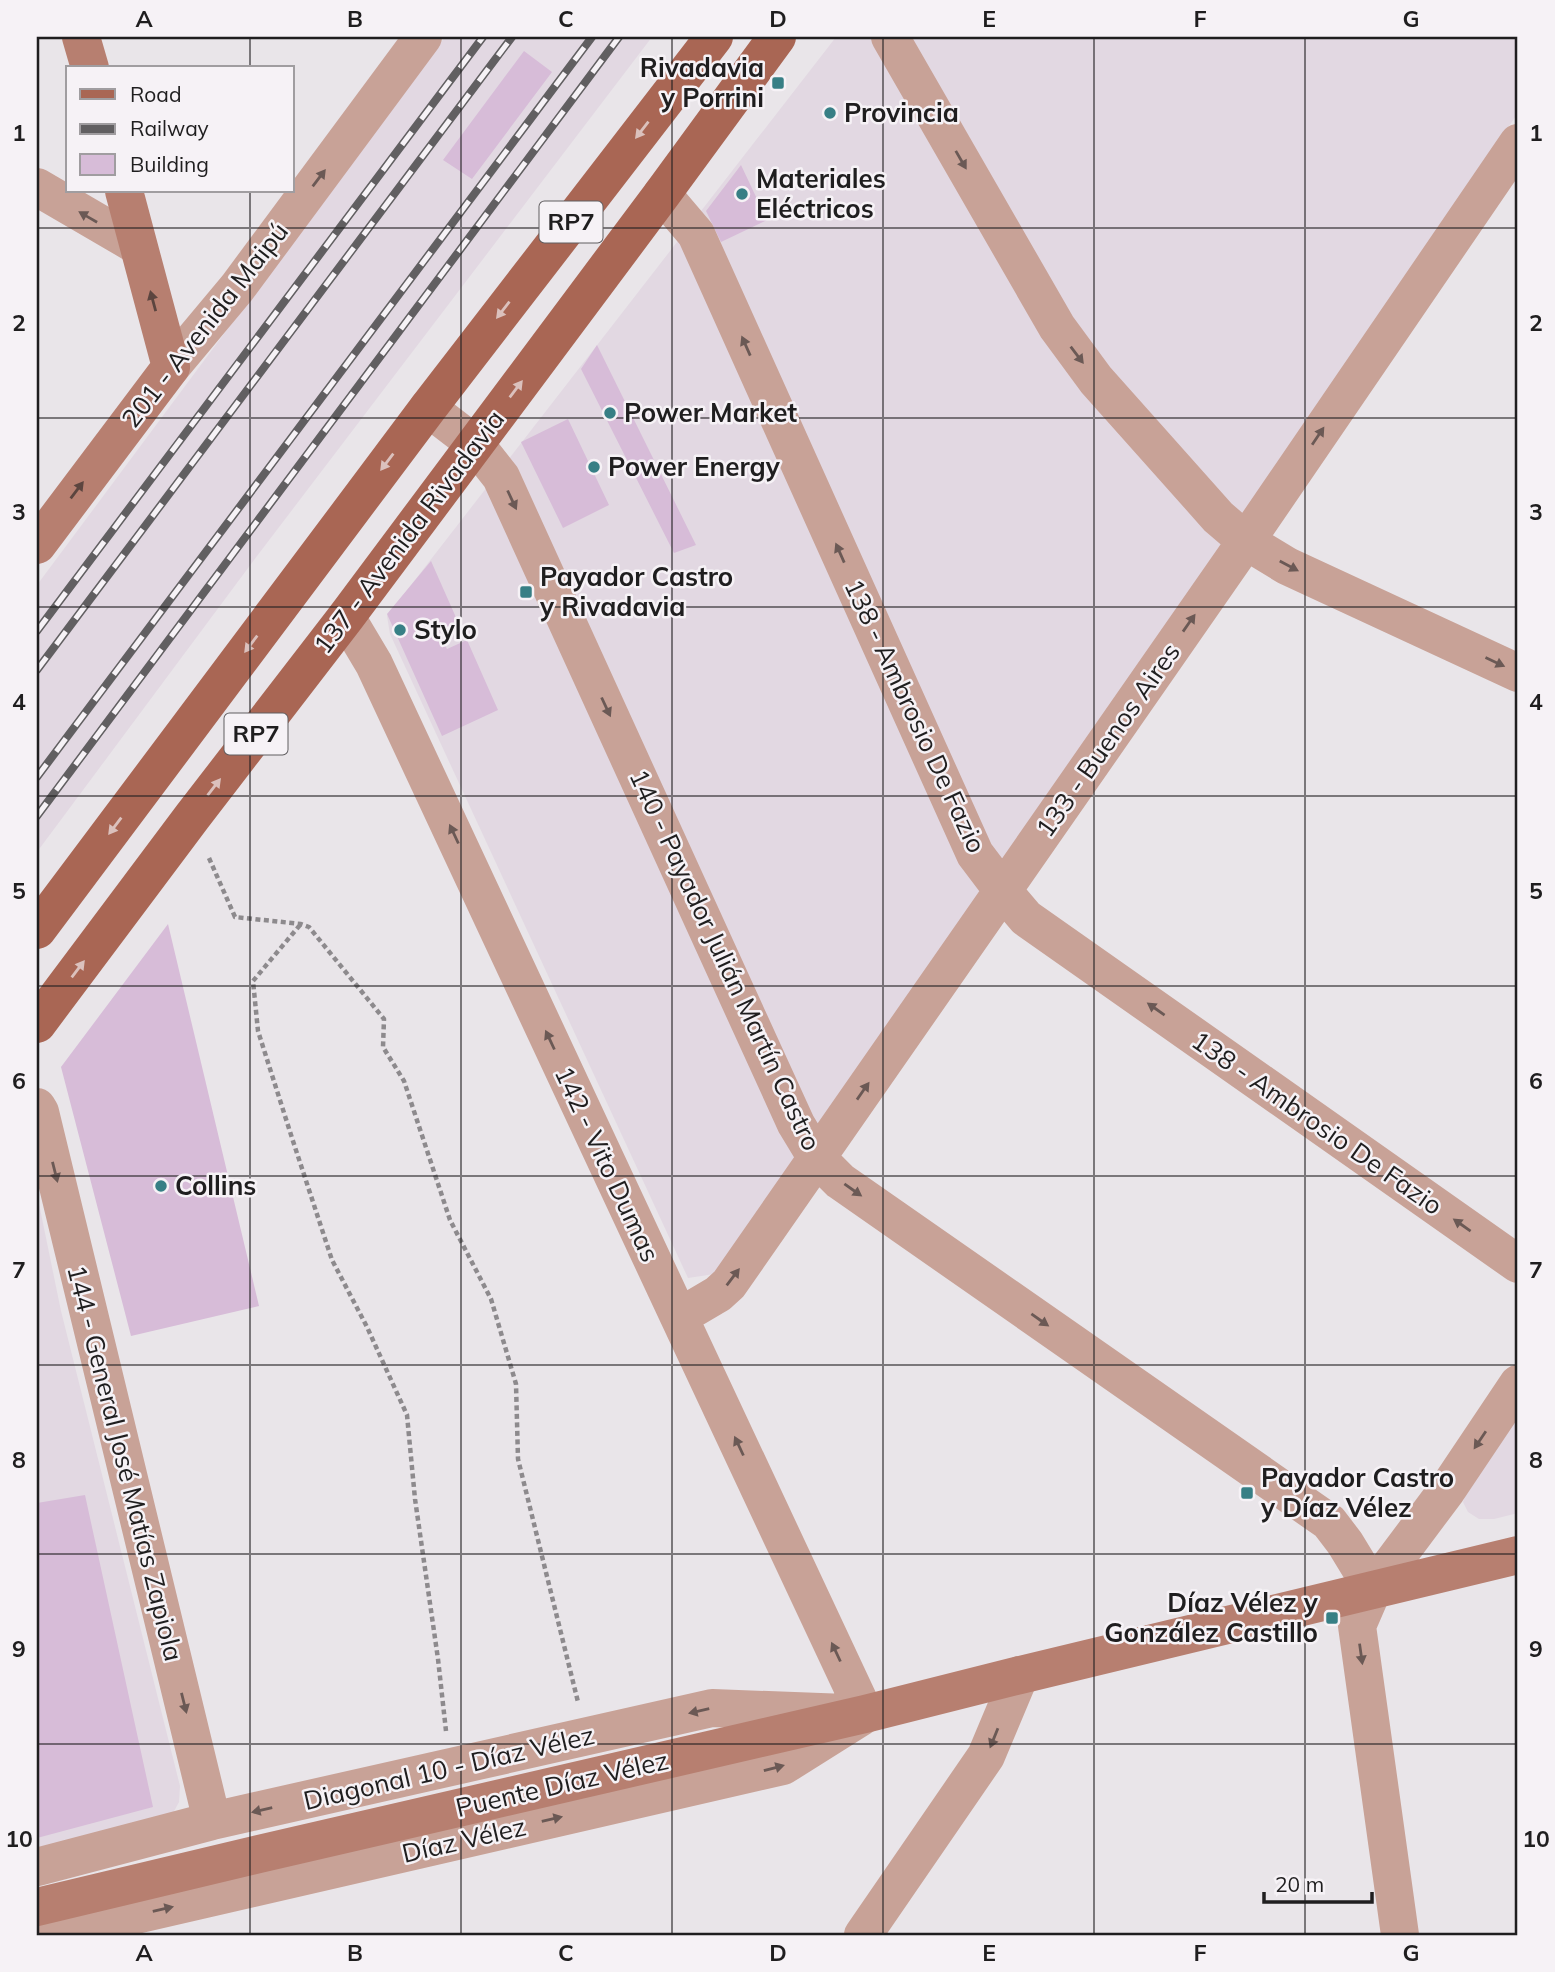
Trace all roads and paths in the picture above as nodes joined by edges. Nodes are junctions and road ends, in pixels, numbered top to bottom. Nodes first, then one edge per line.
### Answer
1 (81, 37) edge
2 (423, 37) edge
3 (714, 37) edge
4 (777, 37) edge
5 (890, 37) edge
6 (89, 66) edge
7 (1518, 143) edge
8 (37, 187) edge
9 (124, 192) edge
10 (663, 194) junction
11 (138, 246) junction
12 (171, 367) junction
13 (428, 408) junction
14 (475, 444) junction
15 (1247, 541) junction
16 (37, 545) edge
17 (346, 617) junction
18 (1518, 673) edge
19 (191, 817) junction
20 (1003, 891) junction
21 (301, 924) junction
22 (37, 930) edge
23 (37, 1024) edge
24 (37, 1107) edge
25 (816, 1157) junction
26 (1518, 1264) edge
27 (679, 1317) junction
28 (1518, 1384) edge
29 (1518, 1555) edge
30 (1373, 1589) junction
31 (1020, 1675) junction
32 (865, 1714) junction
33 (586, 1737) junction
34 (450, 1768) junction
35 (212, 1821) junction
36 (37, 1867) edge
37 (37, 1908) edge
38 (104, 1928) edge
39 (49, 1935) edge
40 (863, 1935) edge
41 (1400, 1935) edge

1 - 6 main road
12 -> 2 street, 201 - Avenida Maipú
3 -> 13 main road, RP7
4 - 10 main road, 137 - Avenida Rivadavia / RP7
5 -> 15 street
15 -> 7 street, 133 - Buenos Aires
11 -> 8 street
9 - 11 main road
14 -> 10 main road, 137 - Avenida Rivadavia / RP7
20 -> 10 street, 138 - Ambrosio De Fazio
12 -> 11 main road
16 -> 12 main road, 201 - Avenida Maipú
13 - 14 street, 140 - Payador Julián Martín Castro
13 -> 22 main road, RP7
14 - 17 main road, 137 - Avenida Rivadavia / RP7
14 -> 25 street, 140 - Payador Julián Martín Castro
15 -> 18 street
20 -> 15 street, 133 - Buenos Aires
19 -> 17 main road, 137 - Avenida Rivadavia / RP7
27 -> 17 street, 142 - Vito Dumas
19 - 21 path
23 -> 19 main road, 137 - Avenida Rivadavia / RP7
25 -> 20 street, 133 - Buenos Aires
26 -> 20 street, 138 - Ambrosio De Fazio
21 - 33 path
21 - 34 path
24 -> 35 street, 144 - General José Matías Zapiola
27 -> 25 street, 133 - Buenos Aires
25 -> 30 street, 140 - Payador Julián Martín Castro
32 -> 27 street, 142 - Vito Dumas
28 -> 30 street
29 - 30 main road, Puente Díaz Vélez
30 - 31 main road, Puente Díaz Vélez
30 -> 41 street
31 - 32 main road, Puente Díaz Vélez
31 -> 40 street
32 -> 33 street, Diagonal 10 - Díaz Vélez
32 - 37 main road, Puente Díaz Vélez
38 -> 32 street, Díaz Vélez
33 - 34 street, Diagonal 10 - Díaz Vélez
34 -> 35 street, Diagonal 10 - Díaz Vélez
35 - 36 street, Diagonal 10 - Díaz Vélez
38 - 39 street, Díaz Vélez

